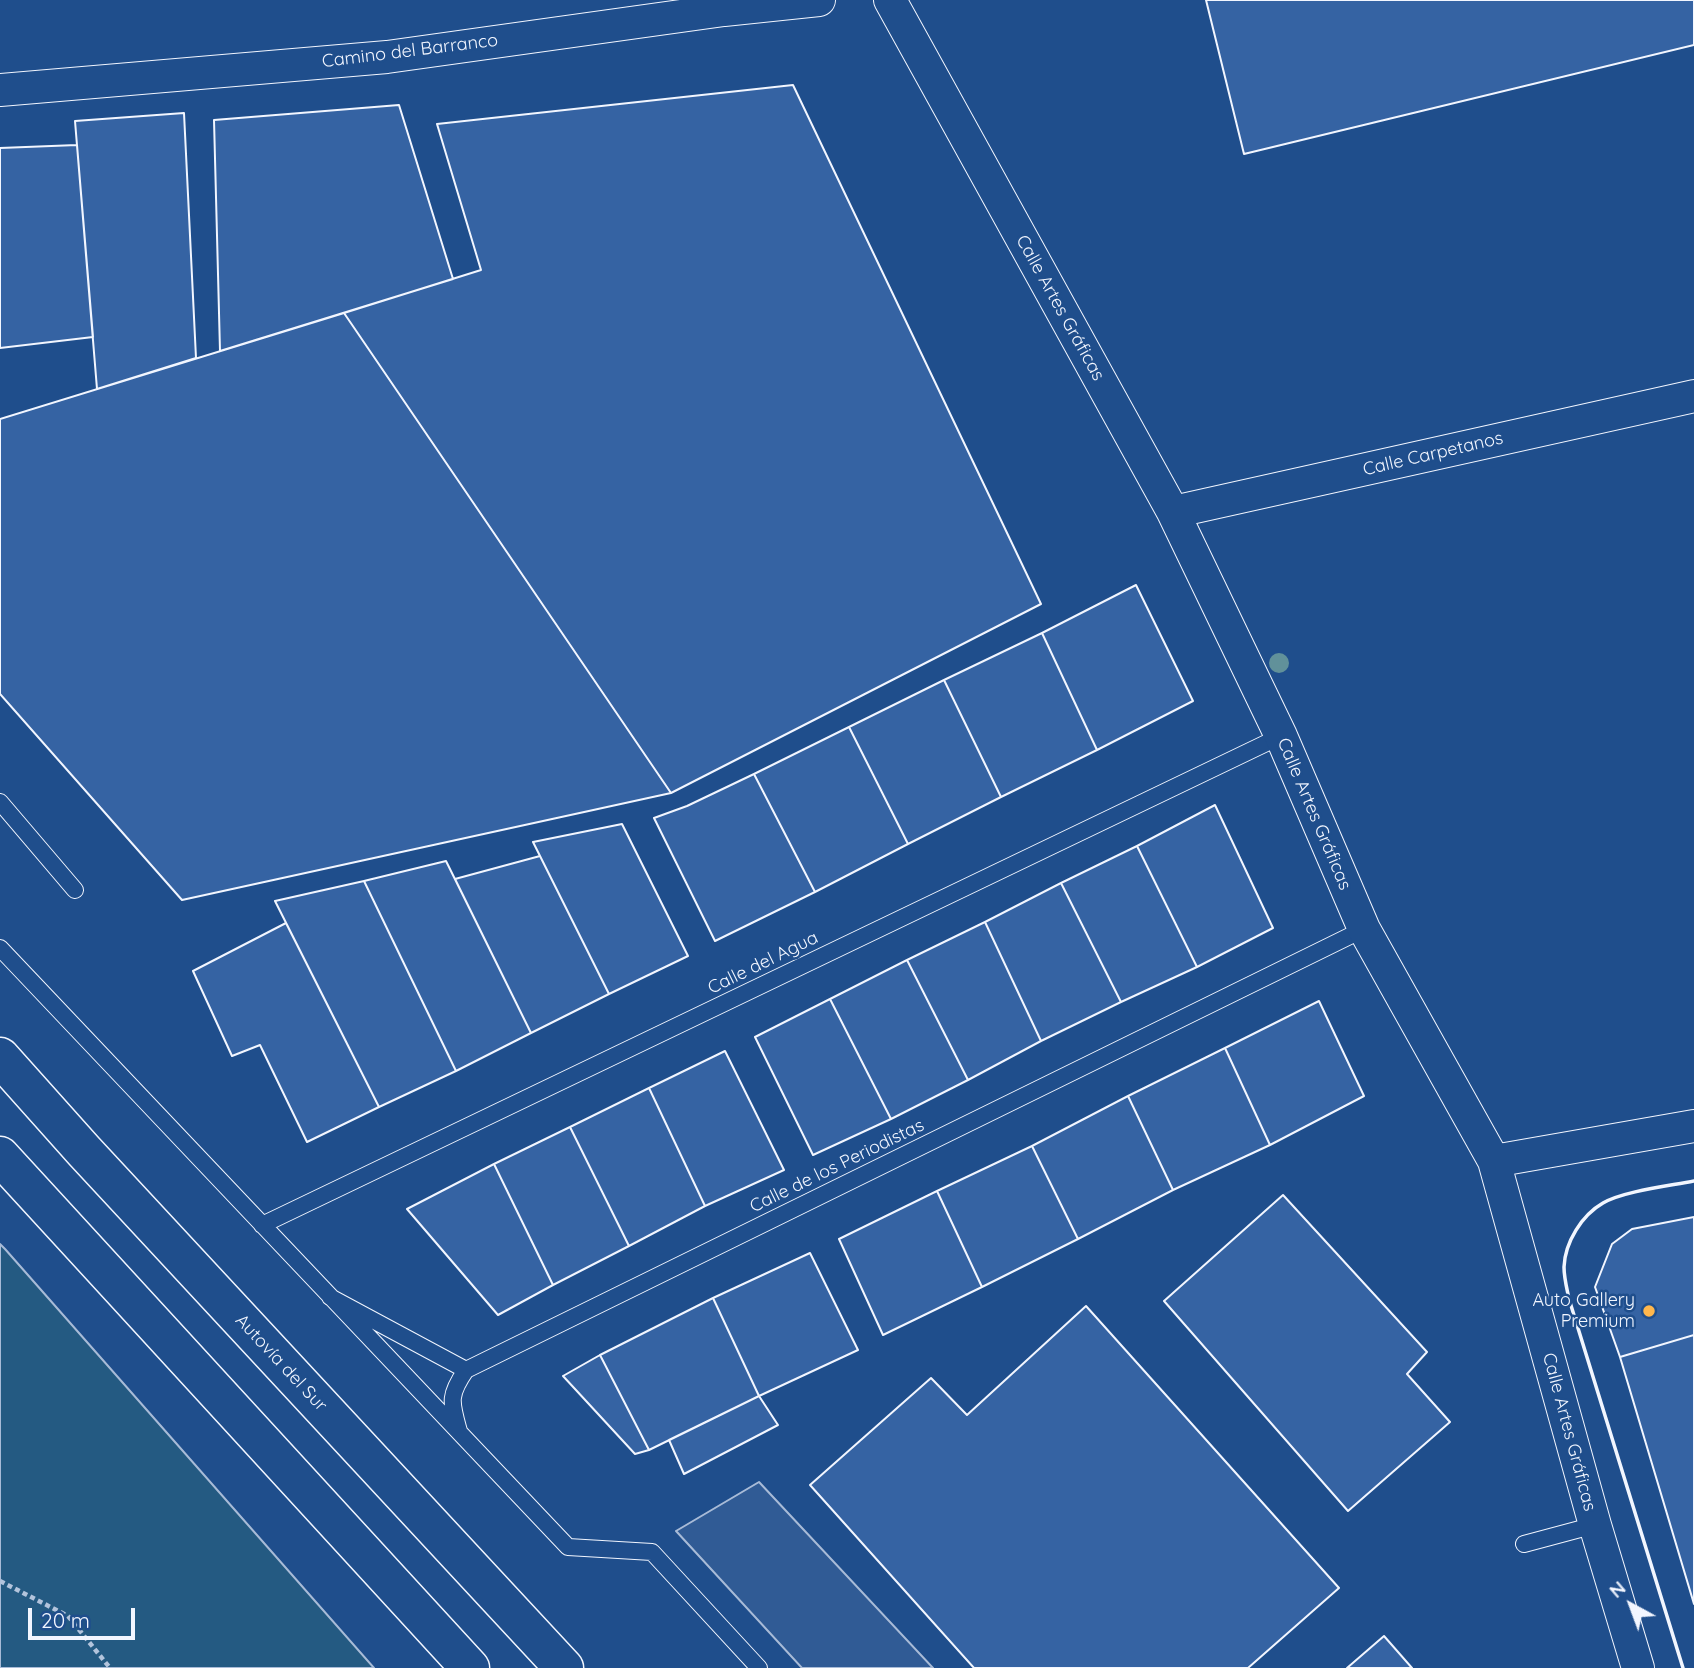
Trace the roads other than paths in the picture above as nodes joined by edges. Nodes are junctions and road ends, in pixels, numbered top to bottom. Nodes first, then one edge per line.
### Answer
1 (819, 0) edge
2 (890, 0) edge
3 (0, 90) edge
4 (1694, 396) edge
5 (1173, 512) junction
6 (1281, 736) junction
7 (0, 802) edge
8 (75, 890) dead end
9 (1364, 929) junction
10 (0, 948) edge
11 (0, 1057) edge
12 (1694, 1126) edge
13 (0, 1156) edge
14 (1494, 1161) junction
15 (262, 1225) junction
16 (330, 1297) junction
17 (466, 1370) junction
18 (460, 1434) junction
19 (1595, 1525) junction
20 (1524, 1544) dead end
21 (470, 1668) edge
22 (564, 1668) edge
23 (758, 1668) edge
24 (1638, 1668) edge

1 - 3 street, Camino del Barranco
2 - 5 street, Calle Artes Gráficas
4 - 5 street, Calle Carpetanos
5 - 6 street, Calle Artes Gráficas
6 - 9 street, Calle Artes Gráficas
6 - 15 lane, Calle del Agua
7 - 8 lane
9 - 14 street, Calle Artes Gráficas
9 - 17 lane, Calle de los Periodistas
10 - 15 lane
11 - 22 highway, Autovía del Sur
12 - 14 street
13 - 21 highway
14 - 19 street, Calle Artes Gráficas
15 - 16 lane
16 - 17 lane
16 - 18 lane
17 - 18 lane
18 - 23 lane
19 - 20 lane
19 - 24 street, Calle Artes Gráficas

